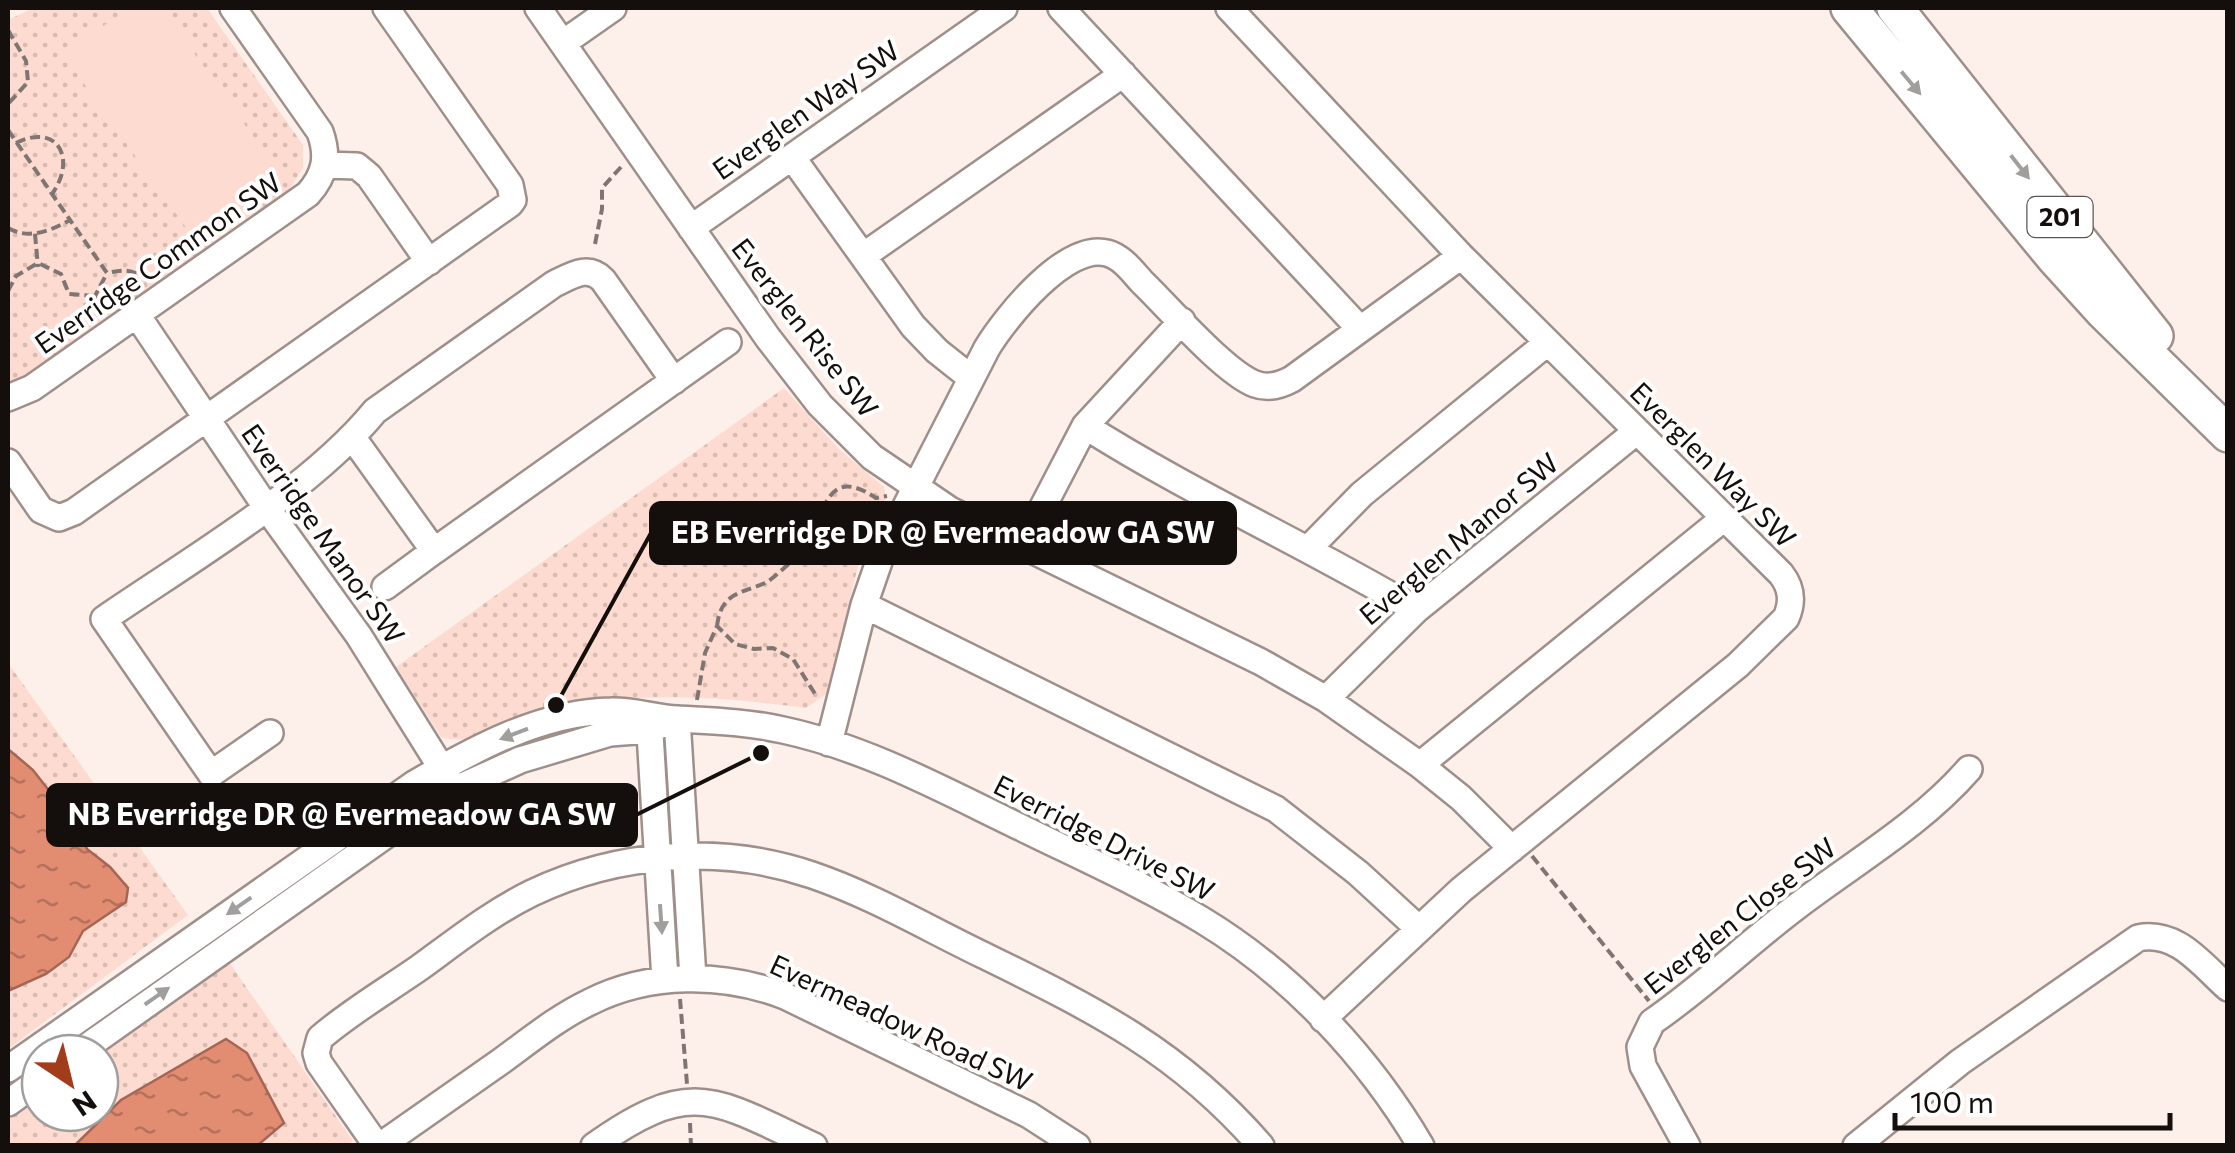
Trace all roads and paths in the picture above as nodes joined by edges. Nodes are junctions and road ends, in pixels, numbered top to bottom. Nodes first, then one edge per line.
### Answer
1 (233, 8) edge
2 (386, 8) edge
3 (538, 8) edge
4 (613, 8) edge
5 (1004, 8) edge
6 (1061, 8) edge
7 (1229, 8) edge
8 (1849, 8) edge
9 (1895, 8) edge
10 (8, 30) edge
11 (562, 42) junction
12 (1123, 74) junction
13 (8, 104) edge
14 (8, 130) edge
15 (16, 143) junction
16 (792, 156) junction
17 (628, 161) dead end
18 (324, 165) junction
19 (52, 194) junction
20 (70, 220) junction
21 (8, 228) edge
22 (691, 228) junction
23 (35, 234) junction
24 (595, 244) dead end
25 (864, 256) junction
26 (1461, 256) junction
27 (429, 262) junction
28 (38, 265) junction
29 (107, 273) junction
30 (8, 291) edge
31 (95, 296) junction
32 (160, 298) junction
33 (137, 316) junction
34 (1182, 321) junction
35 (1360, 329) junction
36 (113, 332) junction
37 (728, 342) dead end
38 (1547, 343) junction
39 (971, 378) junction
40 (674, 381) junction
41 (8, 398) edge
42 (207, 420) junction
43 (1085, 426) junction
44 (2228, 426) edge
45 (1637, 430) junction
46 (2228, 434) edge
47 (353, 438) junction
48 (8, 462) edge
49 (915, 488) junction
50 (266, 506) junction
51 (1724, 518) junction
52 (1022, 546) junction
53 (1308, 548) junction
54 (434, 552) junction
55 (385, 587) dead end
56 (864, 605) junction
57 (1416, 610) junction
58 (718, 626) junction
59 (1326, 699) junction
60 (820, 701) dead end
61 (685, 719) junction
62 (649, 723) junction
63 (270, 733) dead end
64 (829, 743) junction
65 (1420, 765) junction
66 (1970, 769) dead end
67 (448, 779) junction
68 (1516, 845) junction
69 (685, 856) junction
70 (658, 857) junction
71 (1418, 928) junction
72 (212, 941) junction
73 (679, 979) junction
74 (2228, 988) edge
75 (1661, 1016) junction
76 (1323, 1020) junction
77 (102, 1033) edge
78 (8, 1069) edge
79 (688, 1102) junction
80 (378, 1146) edge
81 (594, 1146) edge
82 (691, 1146) edge
83 (814, 1146) edge
84 (1078, 1146) edge
85 (1261, 1146) edge
86 (1422, 1146) edge
87 (1687, 1146) edge
88 (1856, 1146) edge

1 - 18 street
2 - 27 street
3 - 11 street, Everglen Rise SW
4 - 11 street
5 - 16 street, Everglen Way SW
6 - 12 street
7 - 26 street, Everglen Way SW
8 -> 46 highway
9 -> 44 highway, 201
10 - 13 path
11 - 22 street, Everglen Rise SW
12 - 25 street
12 - 35 street
14 - 15 path
15 - 19 path
15 - 19 path
16 - 22 street, Everglen Way SW
16 - 25 street
17 - 24 path
18 - 27 street
18 - 32 street, Everridge Common SW
19 - 20 path
20 - 23 path
20 - 29 path
21 - 23 path
22 - 49 street, Everglen Rise SW
23 - 28 path
25 - 39 street
26 - 35 street
26 - 38 street, Everglen Way SW
27 - 42 street
28 - 30 path
28 - 31 path
29 - 31 path
29 - 32 path
31 - 36 path
32 - 33 street, Everridge Common SW
33 - 36 street, Everridge Common SW
33 - 42 street, Everridge Manor SW
34 - 35 street
34 - 39 street
34 - 43 street
36 - 41 street, Everridge Common SW
37 - 40 street
38 - 45 street, Everglen Way SW
38 - 53 street
39 - 49 street
40 - 47 street
40 - 54 street
42 - 48 street
42 - 50 street, Everridge Manor SW
43 - 52 street
43 - 53 street
45 - 51 street, Everglen Way SW
45 - 57 street, Everglen Manor SW
47 - 50 street
47 - 54 street
49 - 52 street, Everglen Rise SW
49 - 56 street
49 - 58 path
50 - 63 street
50 - 67 street, Everridge Manor SW
51 - 65 street
51 - 68 street, Everglen Way SW
52 - 59 street, Everglen Rise SW
53 - 57 street
54 - 55 street
56 - 64 street
56 - 71 street
57 - 59 street, Everglen Manor SW
58 - 60 path
58 - 61 path
59 - 65 street, Everglen Rise SW
61 - 62 street, Everridge Drive SW
61 - 64 street, Everridge Drive SW
61 - 69 street
62 - 67 street, Everridge Drive SW
62 - 70 street
64 - 76 street, Everridge Drive SW
65 - 68 street, Everglen Rise SW
66 - 75 street, Everglen Close SW
67 - 72 street, Everridge Drive SW
68 - 71 street, Everglen Way SW
68 - 75 path
69 - 70 street
69 - 73 street
69 - 85 street
70 -> 73 street
70 - 80 street
71 - 76 street, Everglen Way SW
77 -> 72 street, Everridge Drive SW
72 - 78 street, Everridge Drive SW
73 - 79 path
73 - 80 street, Evermeadow Road SW
73 - 84 street, Evermeadow Road SW
74 - 88 street
75 - 87 street, Everglen Close SW
76 - 86 street, Everridge Drive SW
79 - 81 street
79 - 82 path
79 - 83 street

